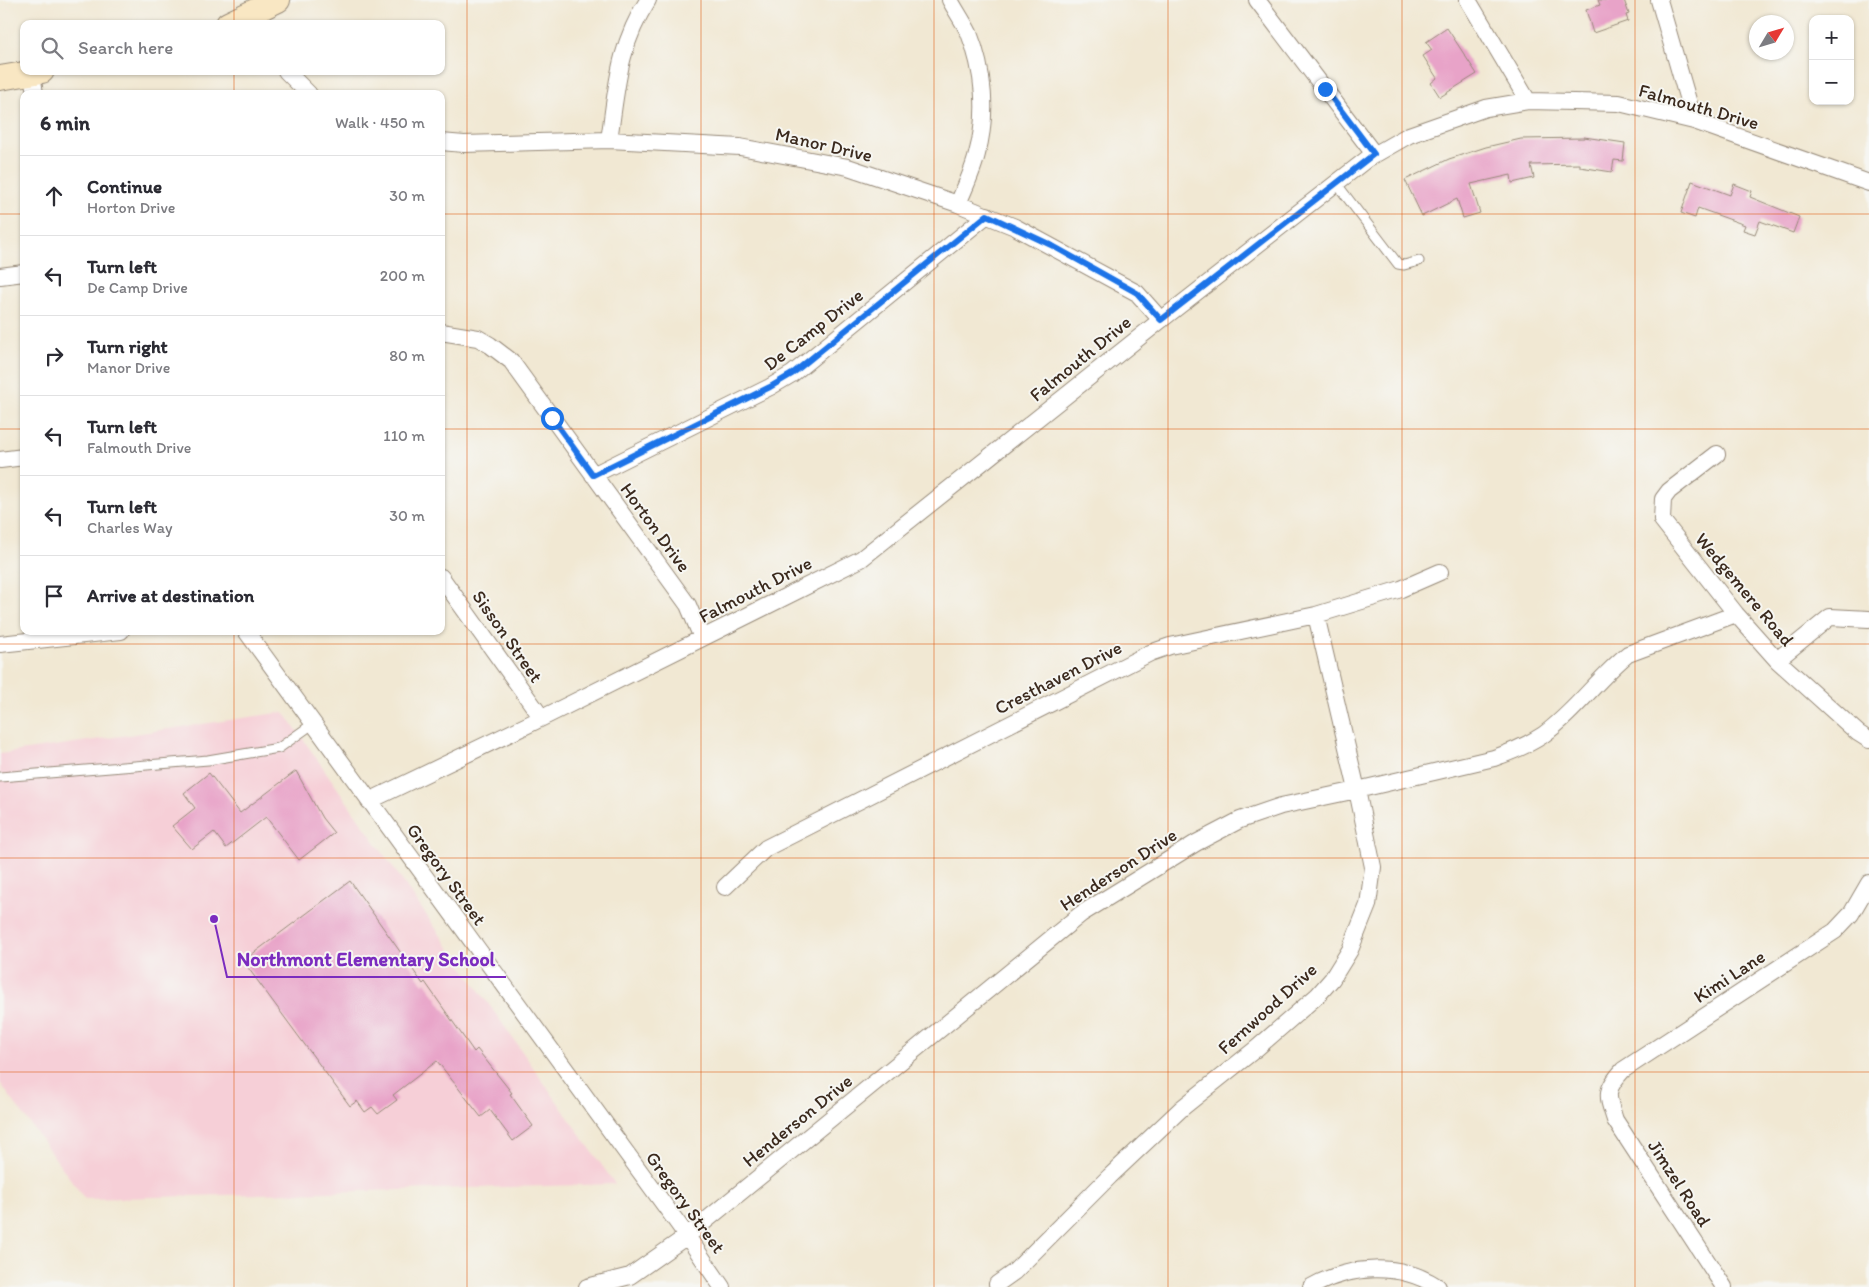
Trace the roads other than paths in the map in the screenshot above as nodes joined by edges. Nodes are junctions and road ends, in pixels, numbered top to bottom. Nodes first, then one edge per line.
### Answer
1 (278, 0) edge
2 (648, 0) edge
3 (950, 0) edge
4 (1257, 0) edge
5 (1468, 0) edge
6 (1660, 0) edge
7 (244, 16) edge
8 (290, 75) edge
9 (0, 78) edge
10 (36, 79) edge
11 (305, 90) edge
12 (1528, 101) junction
13 (1694, 121) junction
14 (609, 140) junction
15 (445, 142) edge
16 (1374, 154) junction
17 (1336, 183) junction
18 (1869, 183) edge
19 (958, 204) junction
20 (987, 215) junction
21 (1419, 261) dead end
22 (20, 274) edge
23 (0, 276) edge
24 (1161, 320) junction
25 (445, 333) edge
26 (1717, 454) dead end
27 (20, 458) edge
28 (0, 460) edge
29 (593, 475) junction
30 (1440, 572) dead end
31 (445, 583) edge
32 (1736, 614) junction
33 (1316, 615) junction
34 (1869, 619) edge
35 (84, 635) edge
36 (249, 635) edge
37 (702, 638) junction
38 (0, 644) edge
39 (1777, 660) junction
40 (542, 718) junction
41 (314, 723) junction
42 (1869, 740) edge
43 (0, 777) edge
44 (1357, 790) junction
45 (369, 801) junction
46 (1869, 883) edge
47 (725, 887) dead end
48 (1608, 1098) joint
49 (687, 1236) junction
50 (997, 1284) dead end
51 (587, 1287) edge
52 (722, 1287) edge
53 (1311, 1287) edge
54 (1438, 1287) edge
55 (1724, 1287) edge

1 - 7 street
2 - 14 street
3 - 19 street
4 - 16 street
5 - 12 street
6 - 13 street
8 - 11 street
9 - 10 street
12 - 13 street, Falmouth Drive
12 - 16 street, Falmouth Drive
13 - 18 street, Falmouth Drive
14 - 15 street, Manor Drive
14 - 19 street, Manor Drive
16 - 17 street, Falmouth Drive
17 - 21 lane
17 - 24 street, Falmouth Drive
19 - 20 street, Manor Drive
20 - 24 street, Manor Drive
20 - 29 street, De Camp Drive
22 - 23 street
24 - 37 street, Falmouth Drive
25 - 29 street, Horton Drive
26 - 32 street, Wedgemere Road
27 - 28 street
29 - 37 street, Horton Drive
30 - 33 street, Cresthaven Drive
31 - 40 street, Sisson Street
32 - 39 street, Wedgemere Road
32 - 44 street, Henderson Drive
33 - 44 street, Fernwood Drive
33 - 47 street, Cresthaven Drive
34 - 39 street
35 - 38 street
36 - 41 street, Gregory Street
37 - 40 street, Falmouth Drive
39 - 42 street, Wedgemere Road
40 - 45 street, Falmouth Drive
41 - 43 lane
41 - 45 street, Gregory Street
44 - 49 street, Henderson Drive
44 - 50 street, Fernwood Drive
45 - 49 street, Gregory Street
46 - 48 street, Kimi Lane
48 - 55 street, Jimzel Road
49 - 51 street, Henderson Drive
49 - 52 street, Gregory Street
53 - 54 street

